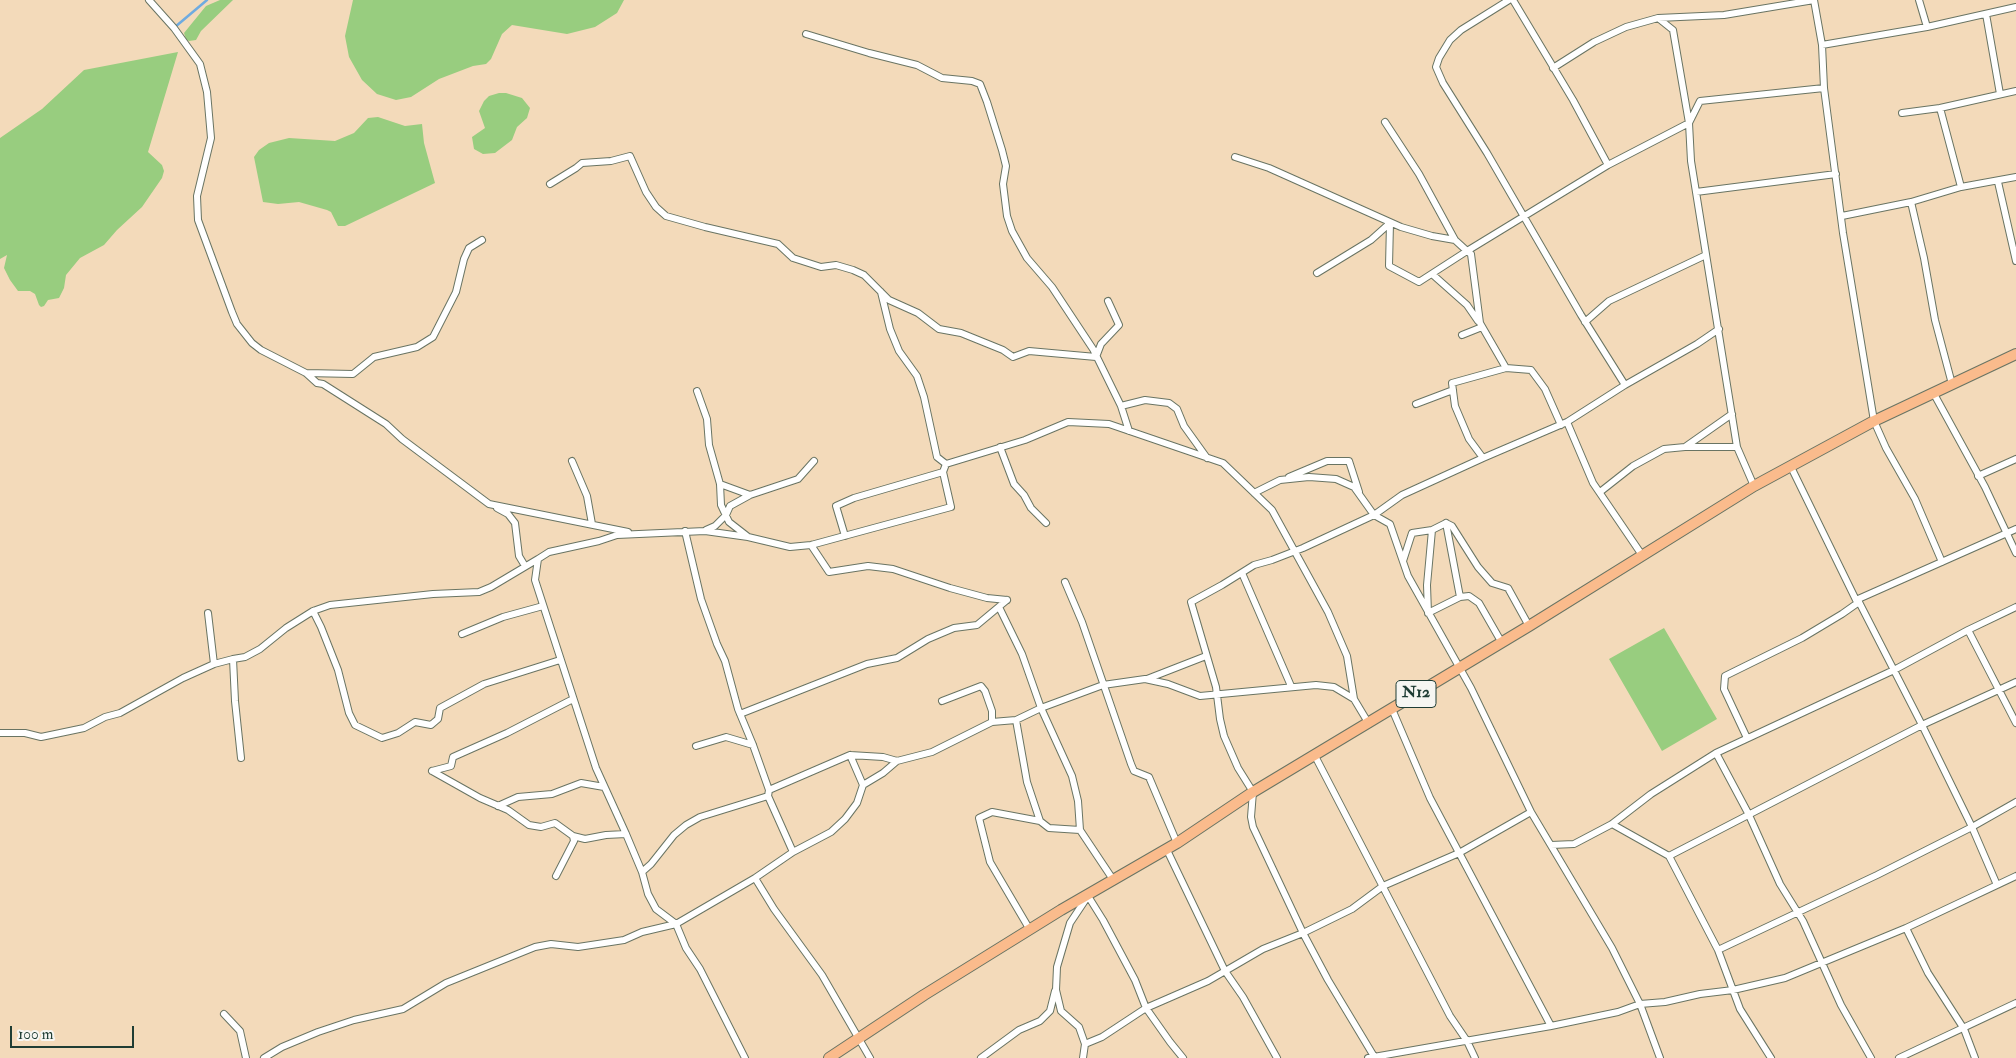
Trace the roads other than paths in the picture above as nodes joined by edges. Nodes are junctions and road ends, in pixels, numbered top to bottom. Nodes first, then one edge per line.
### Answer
1 (149, 0) edge
2 (1511, 0) edge
3 (1814, 0) edge
4 (1919, 0) edge
5 (2016, 7) edge
6 (1986, 14) junction
7 (1658, 18) junction
8 (1927, 27) junction
9 (806, 34) dead end
10 (1822, 45) junction
11 (1553, 68) junction
12 (1824, 88) junction
13 (2016, 91) edge
14 (2000, 94) junction
15 (1940, 108) junction
16 (1902, 113) dead end
17 (1385, 122) dead end
18 (1689, 123) junction
19 (1235, 157) dead end
20 (1608, 165) junction
21 (1836, 174) junction
22 (2016, 177) edge
23 (1998, 182) junction
24 (550, 184) dead end
25 (1961, 187) junction
26 (1696, 192) junction
27 (1911, 202) junction
28 (1842, 216) junction
29 (1524, 217) junction
30 (1390, 222) junction
31 (482, 240) dead end
32 (1454, 240) junction
33 (1467, 251) junction
34 (1706, 255) junction
35 (2016, 260) edge
36 (1317, 273) dead end
37 (1432, 274) junction
38 (881, 291) junction
39 (1108, 301) dead end
40 (1585, 322) junction
41 (1481, 325) junction
42 (1719, 329) junction
43 (1462, 335) dead end
44 (2016, 354) edge
45 (1096, 357) junction
46 (1506, 368) junction
47 (306, 373) junction
48 (1952, 384) junction
49 (1625, 385) junction
50 (697, 390) dead end
51 (1453, 390) junction
52 (1934, 394) junction
53 (1416, 404) dead end
54 (1122, 406) junction
55 (1732, 414) junction
56 (1874, 422) junction
57 (1564, 424) junction
58 (1129, 431) junction
59 (1684, 446) junction
60 (1000, 447) junction
61 (1737, 447) junction
62 (1207, 458) junction
63 (1483, 458) junction
64 (2016, 459) edge
65 (572, 461) dead end
66 (814, 461) dead end
67 (946, 464) junction
68 (1791, 468) junction
69 (943, 472) junction
70 (1978, 476) junction
71 (1280, 480) junction
72 (720, 484) junction
73 (1754, 486) junction
74 (1600, 492) junction
75 (1254, 493) junction
76 (750, 495) junction
77 (1361, 498) junction
78 (490, 504) junction
79 (726, 515) junction
80 (1374, 515) junction
81 (1446, 522) junction
82 (1046, 523) dead end
83 (592, 524) junction
84 (2016, 529) edge
85 (1432, 530) junction
86 (685, 531) junction
87 (705, 531) junction
88 (634, 533) junction
89 (2007, 534) junction
90 (845, 536) junction
91 (748, 537) junction
92 (811, 545) junction
93 (1294, 552) junction
94 (2016, 553) edge
95 (1642, 555) junction
96 (538, 559) junction
97 (1403, 560) junction
98 (1942, 562) junction
99 (525, 566) junction
100 (1242, 573) junction
101 (1065, 582) dead end
102 (1460, 597) junction
103 (1857, 601) junction
104 (543, 606) junction
105 (999, 607) junction
106 (2016, 607) edge
107 (313, 611) junction
108 (208, 613) dead end
109 (1428, 613) junction
110 (1529, 626) junction
111 (1968, 630) junction
112 (462, 634) dead end
113 (1502, 643) junction
114 (1206, 656) junction
115 (233, 659) junction
116 (560, 660) junction
117 (214, 664) junction
118 (1458, 667) junction
119 (1894, 670) junction
120 (1145, 679) junction
121 (2016, 682) edge
122 (1103, 685) junction
123 (1291, 686) junction
124 (2000, 690) junction
125 (1218, 695) junction
126 (573, 699) junction
127 (1354, 699) junction
128 (942, 701) dead end
129 (1041, 708) junction
130 (1392, 709) junction
131 (740, 714) junction
132 (1016, 720) junction
133 (992, 722) junction
134 (2016, 723) edge
135 (1368, 724) junction
136 (1922, 725) junction
137 (0, 733) edge
138 (1747, 738) junction
139 (753, 745) junction
140 (696, 746) dead end
141 (1716, 753) junction
142 (850, 755) junction
143 (1314, 756) junction
144 (241, 758) dead end
145 (897, 761) junction
146 (863, 785) junction
147 (604, 788) junction
148 (1253, 792) junction
149 (768, 793) junction
150 (2016, 802) edge
151 (498, 806) junction
152 (1531, 812) junction
153 (1748, 813) junction
154 (1040, 821) junction
155 (1612, 824) junction
156 (1972, 827) junction
157 (1080, 830) junction
158 (626, 834) junction
159 (573, 836) junction
160 (1177, 843) junction
161 (1551, 845) junction
162 (1166, 848) junction
163 (794, 852) junction
164 (1459, 853) junction
165 (1669, 856) junction
166 (642, 872) junction
167 (556, 876) dead end
168 (2016, 876) edge
169 (755, 878) junction
170 (1114, 881) junction
171 (1996, 885) junction
172 (1384, 886) junction
173 (1088, 896) junction
174 (1796, 912) junction
175 (676, 924) junction
176 (1906, 928) junction
177 (1030, 930) junction
178 (1303, 933) junction
179 (1718, 950) junction
180 (1822, 963) junction
181 (1225, 971) junction
182 (1056, 990) junction
183 (1733, 990) junction
184 (2016, 1003) edge
185 (1640, 1004) junction
186 (1146, 1008) junction
187 (224, 1014) dead end
188 (1551, 1026) junction
189 (1964, 1029) junction
190 (859, 1038) junction
191 (1467, 1041) junction
192 (1085, 1044) junction
193 (1372, 1057) edge
194 (246, 1058) edge
195 (264, 1058) edge
196 (745, 1058) edge
197 (829, 1058) edge
198 (870, 1058) edge
199 (981, 1058) edge
200 (1083, 1058) edge
201 (1184, 1058) edge
202 (1277, 1058) edge
203 (1475, 1058) edge
204 (1660, 1058) edge
205 (1771, 1058) edge
206 (1871, 1058) edge
207 (1899, 1058) edge
208 (1975, 1058) edge

1 - 47 street
2 - 11 street
2 - 29 street
3 - 7 street
3 - 10 street
4 - 8 street
5 - 6 street
6 - 8 street
6 - 14 street
7 - 11 street
7 - 18 street
8 - 10 street
9 - 45 street
10 - 12 street
11 - 20 street
12 - 18 street
12 - 21 street
13 - 14 street
14 - 15 street
15 - 16 street
15 - 25 street
17 - 32 street
18 - 20 street
18 - 26 street
19 - 30 street
20 - 29 street
21 - 26 street
21 - 28 street
22 - 23 street
23 - 25 street
23 - 35 street
24 - 38 street
25 - 27 street
26 - 34 street
27 - 28 street
27 - 48 street
28 - 56 street
29 - 33 street
29 - 40 street
30 - 32 street
30 - 36 street
30 - 37 street
31 - 47 street
32 - 33 street
33 - 37 street
33 - 41 street
34 - 40 street
34 - 42 street
37 - 41 street
38 - 45 street
38 - 67 street
39 - 45 street
40 - 49 street
41 - 43 street
41 - 46 street
42 - 49 street
42 - 55 street
44 - 48 main road, N12
45 - 54 street
46 - 51 street
46 - 57 street
47 - 78 street
48 - 52 main road, N12
49 - 57 street
50 - 72 street
51 - 53 street
51 - 63 street
52 - 56 main road, N12
52 - 70 street
54 - 58 street
54 - 62 street
55 - 59 street
55 - 61 street
56 - 68 main road, N12
56 - 98 street
57 - 63 street
57 - 74 street
58 - 60 street
58 - 62 street
59 - 61 street
59 - 74 street
60 - 67 street
60 - 82 street
61 - 73 street
62 - 75 street
63 - 80 street
64 - 70 street
65 - 83 street
66 - 76 street
67 - 69 street
68 - 73 main road, N12
68 - 103 street
69 - 90 street
69 - 90 street
70 - 89 street
71 - 75 street
71 - 77 street
71 - 77 street
72 - 76 street
72 - 79 street
73 - 95 main road, N12
74 - 95 street
75 - 93 street
76 - 79 street
77 - 80 street
78 - 83 street
78 - 99 street
79 - 87 street
79 - 91 street
80 - 93 street
80 - 97 street
81 - 85 street
81 - 102 street
81 - 110 street
83 - 88 street
84 - 89 street
85 - 97 street
85 - 109 street
86 - 87 street
86 - 88 street
86 - 131 street
87 - 91 street
88 - 96 street
89 - 94 street
89 - 98 street
90 - 92 street
91 - 92 street
92 - 105 street
93 - 100 street
93 - 127 street
95 - 110 main road, N12
96 - 99 street
96 - 104 street
97 - 109 street
98 - 103 street
99 - 107 street
100 - 114 street
100 - 123 street
101 - 122 street
102 - 109 street
102 - 113 street
103 - 119 street
103 - 138 street
104 - 112 street
104 - 116 street
105 - 129 street
105 - 131 street
106 - 111 street
107 - 115 street
107 - 116 street
108 - 117 street
109 - 118 street
110 - 113 main road, N12
111 - 119 street
111 - 124 street
113 - 118 main road, N12
114 - 120 street
114 - 125 street
115 - 117 street
115 - 144 street
116 - 126 street
117 - 137 street
118 - 130 main road, N12
118 - 152 street
119 - 136 street
119 - 138 street
120 - 122 street
120 - 125 street
121 - 124 street
122 - 129 street
122 - 160 street
123 - 125 street
123 - 127 street
124 - 134 street
124 - 136 street
125 - 148 street
126 - 147 street
126 - 151 street
127 - 135 street
128 - 133 street
129 - 132 street
129 - 157 street
130 - 135 main road, N12
130 - 164 street
131 - 139 street
132 - 133 street
132 - 154 street
133 - 145 street
135 - 143 main road, N12
136 - 153 street
136 - 156 street
138 - 141 street
139 - 140 street
139 - 149 street
141 - 153 street
141 - 155 street
142 - 145 street
142 - 146 street
142 - 149 street
143 - 148 main road, N12
143 - 172 street
145 - 146 street
146 - 163 street
147 - 151 street
147 - 158 street
148 - 160 main road, N12
148 - 178 street
149 - 163 street
149 - 166 street
150 - 156 street
151 - 159 street
152 - 161 street
152 - 164 street
153 - 165 street
153 - 174 street
154 - 157 street
154 - 177 street
155 - 161 street
155 - 165 street
156 - 171 street
156 - 174 street
157 - 170 street
158 - 159 street
158 - 166 street
159 - 167 street
160 - 162 main road, N12
161 - 185 street
162 - 170 main road, N12
162 - 181 street
163 - 169 street
164 - 172 street
164 - 188 street
165 - 179 street
166 - 175 street
168 - 171 street
169 - 175 street
169 - 190 street
170 - 173 main road, N12
171 - 176 street
172 - 178 street
172 - 191 street
173 - 177 main road, N12
173 - 182 street
173 - 186 street
174 - 179 street
174 - 180 street
175 - 195 street
175 - 196 street
176 - 180 street
176 - 189 street
177 - 190 main road, N12
178 - 181 street
178 - 193 street
179 - 183 street
180 - 183 street
180 - 206 street
181 - 186 street
181 - 202 street
182 - 192 street
182 - 199 street
183 - 185 street
183 - 205 street
184 - 189 street
185 - 188 street
185 - 204 street
186 - 192 street
186 - 201 street
187 - 194 street
188 - 191 street
189 - 207 street
189 - 208 street
190 - 197 main road, N12
190 - 198 street
191 - 193 street
191 - 203 street
192 - 200 street

